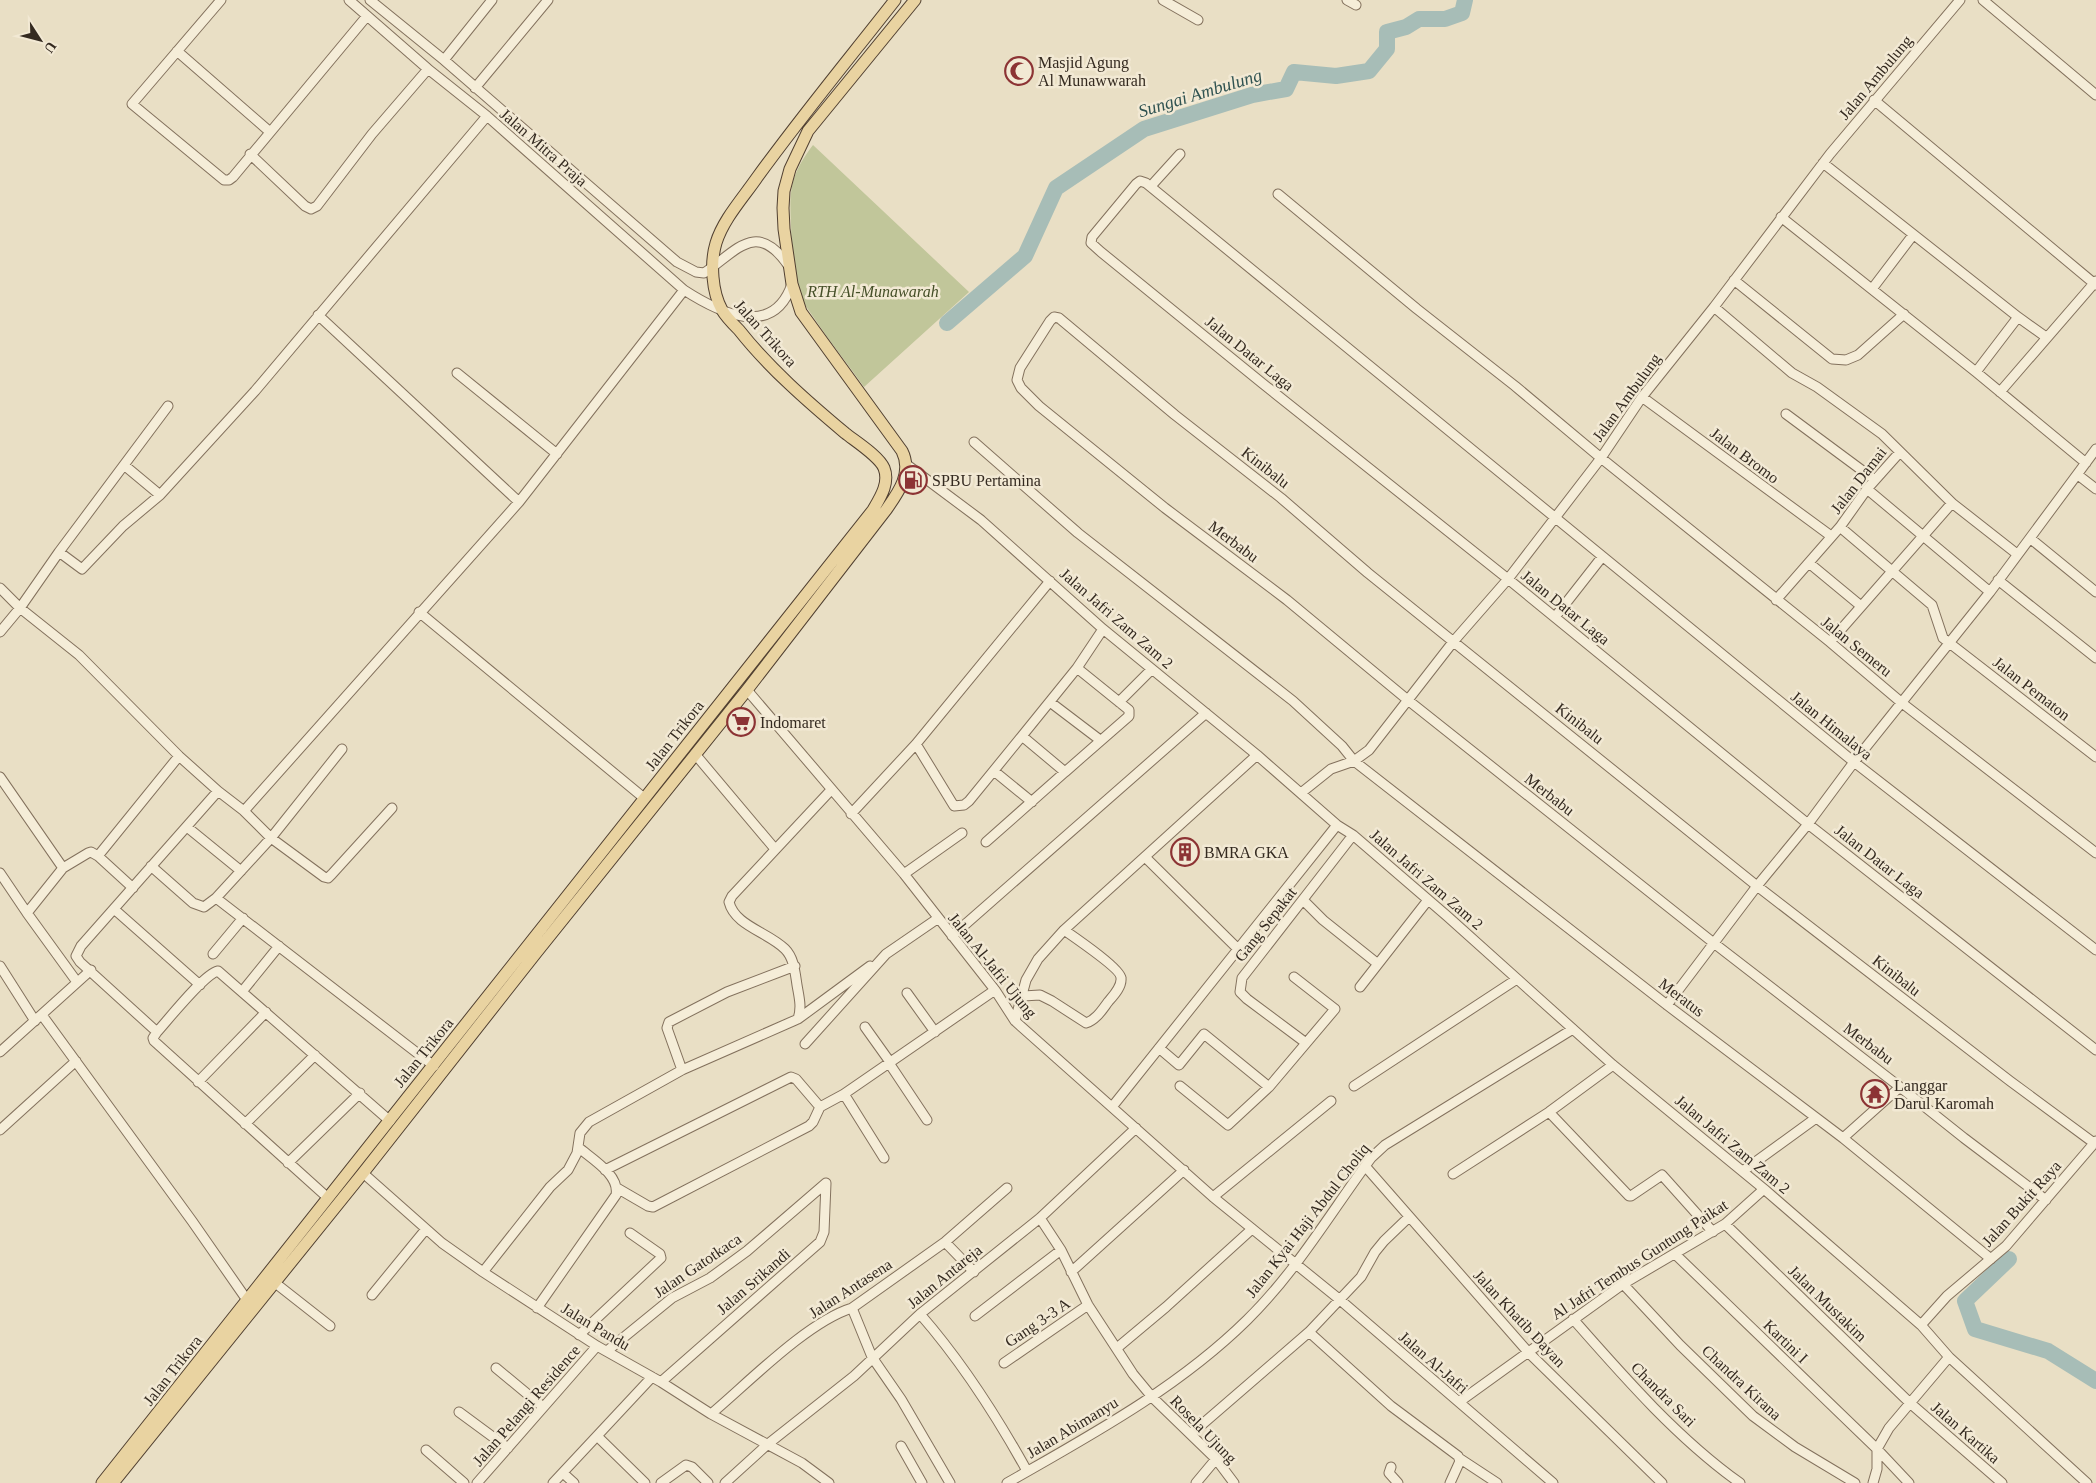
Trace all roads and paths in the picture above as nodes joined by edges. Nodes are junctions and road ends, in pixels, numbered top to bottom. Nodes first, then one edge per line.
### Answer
1 (221, 0) edge
2 (348, 0) edge
3 (370, 0) edge
4 (492, 0) edge
5 (548, 0) edge
6 (895, 0) edge
7 (914, 0) edge
8 (1163, 0) edge
9 (1960, 0) edge
10 (1983, 0) edge
11 (367, 16) junction
12 (1198, 20) dead end
13 (876, 25) junction
14 (887, 35) junction
15 (177, 51) junction
16 (444, 60) junction
17 (428, 69) junction
18 (475, 88) junction
19 (2096, 95) edge
20 (1874, 100) junction
21 (487, 116) junction
22 (270, 132) junction
23 (250, 154) junction
24 (1180, 154) dead end
25 (1823, 163) junction
26 (1151, 186) junction
27 (1278, 194) dead end
28 (1781, 217) junction
29 (1913, 235) junction
30 (788, 265) junction
31 (713, 267) junction
32 (1734, 280) junction
33 (2095, 283) edge
34 (792, 284) junction
35 (684, 290) junction
36 (1872, 290) junction
37 (1714, 307) junction
38 (722, 310) junction
39 (1904, 314) junction
40 (318, 315) junction
41 (1055, 317) joint
42 (2018, 317) junction
43 (2046, 337) junction
44 (1976, 372) junction
45 (457, 373) dead end
46 (2000, 392) junction
47 (1642, 397) junction
48 (168, 406) dead end
49 (1786, 414) dead end
50 (974, 442) dead end
51 (2096, 449) edge
52 (1900, 452) junction
53 (557, 454) junction
54 (1601, 458) junction
55 (2086, 463) junction
56 (124, 464) junction
57 (906, 464) junction
58 (2078, 475) junction
59 (1875, 480) junction
60 (1867, 489) junction
61 (2096, 489) edge
62 (160, 495) junction
63 (519, 502) junction
64 (1952, 503) junction
65 (1554, 518) junction
66 (1840, 527) junction
67 (1831, 536) junction
68 (1921, 536) junction
69 (2031, 539) junction
70 (59, 552) junction
71 (2017, 554) junction
72 (1602, 557) junction
73 (1809, 562) junction
74 (1891, 571) junction
75 (1508, 579) junction
76 (1998, 580) junction
77 (1050, 581) junction
78 (0, 588) edge
79 (1990, 592) junction
80 (2096, 592) edge
81 (1776, 600) junction
82 (1861, 606) junction
83 (20, 608) junction
84 (420, 612) junction
85 (799, 613) junction
86 (1555, 617) junction
87 (782, 624) junction
88 (1103, 629) junction
89 (0, 632) edge
90 (792, 632) junction
91 (1453, 642) junction
92 (1830, 642) junction
93 (1950, 643) junction
94 (2096, 658) edge
95 (1077, 668) junction
96 (1152, 669) junction
97 (747, 690) junction
98 (1409, 701) junction
99 (1050, 702) junction
100 (1119, 702) junction
101 (1902, 703) junction
102 (1206, 713) junction
103 (1022, 736) junction
104 (1100, 740) junction
105 (916, 744) junction
106 (342, 749) dead end
107 (694, 754) junction
108 (1257, 755) junction
109 (179, 756) junction
110 (2096, 757) edge
111 (1354, 761) junction
112 (1854, 762) junction
113 (994, 771) junction
114 (1065, 772) junction
115 (0, 777) edge
116 (831, 790) junction
117 (218, 791) junction
118 (1301, 793) junction
119 (644, 798) junction
120 (1032, 802) junction
121 (392, 808) dead end
122 (244, 811) junction
123 (851, 814) junction
124 (1808, 824) junction
125 (1338, 825) junction
126 (187, 827) junction
127 (962, 834) dead end
128 (1353, 836) junction
129 (271, 838) junction
130 (986, 842) dead end
131 (775, 849) junction
132 (2096, 853) edge
133 (98, 856) junction
134 (1145, 858) junction
135 (151, 866) junction
136 (63, 868) junction
137 (241, 871) junction
138 (0, 873) edge
139 (904, 874) junction
140 (1757, 886) junction
141 (133, 888) junction
142 (216, 898) junction
143 (1303, 900) junction
144 (1428, 900) junction
145 (114, 909) junction
146 (26, 913) junction
147 (243, 918) junction
148 (937, 919) junction
149 (1064, 930) junction
150 (952, 936) junction
151 (1715, 944) junction
152 (279, 946) junction
153 (1238, 949) junction
154 (2096, 950) edge
155 (213, 954) dead end
156 (886, 954) junction
157 (1378, 964) junction
158 (0, 966) edge
159 (794, 966) junction
160 (91, 970) junction
161 (1294, 977) dead end
162 (1517, 979) junction
163 (77, 982) junction
164 (200, 985) junction
165 (1360, 986) dead end
166 (245, 988) dead end
167 (995, 990) junction
168 (907, 993) dead end
169 (1023, 996) junction
170 (1667, 1005) junction
171 (266, 1012) junction
172 (38, 1018) junction
173 (798, 1019) junction
174 (1015, 1021) junction
175 (865, 1027) dead end
176 (1573, 1029) junction
177 (157, 1032) junction
178 (935, 1032) junction
179 (1306, 1043) junction
180 (805, 1044) dead end
181 (1159, 1048) junction
182 (2096, 1050) edge
183 (0, 1052) edge
184 (315, 1055) junction
185 (76, 1061) junction
186 (889, 1063) junction
187 (1613, 1065) junction
188 (434, 1066) junction
189 (682, 1070) junction
190 (198, 1082) junction
191 (1180, 1086) dead end
192 (1354, 1086) dead end
193 (1269, 1087) junction
194 (1900, 1087) junction
195 (360, 1093) junction
196 (844, 1094) junction
197 (1331, 1101) dead end
198 (820, 1107) junction
199 (1112, 1107) junction
200 (1549, 1112) junction
201 (1816, 1118) junction
202 (390, 1120) junction
203 (926, 1120) dead end
204 (245, 1124) junction
205 (1136, 1128) junction
206 (0, 1130) edge
207 (1843, 1138) junction
208 (2095, 1142) edge
209 (578, 1147) junction
210 (884, 1158) dead end
211 (288, 1163) junction
212 (1365, 1166) junction
213 (605, 1170) junction
214 (1184, 1170) junction
215 (1743, 1171) junction
216 (363, 1173) junction
217 (1453, 1174) dead end
218 (826, 1184) joint
219 (617, 1188) junction
220 (1007, 1188) dead end
221 (1764, 1189) junction
222 (1212, 1197) junction
223 (328, 1198) junction
224 (2046, 1200) junction
225 (1409, 1217) junction
226 (1040, 1218) junction
227 (1725, 1224) junction
228 (312, 1227) junction
229 (426, 1229) junction
230 (1252, 1229) junction
231 (1713, 1232) junction
232 (630, 1233) dead end
233 (945, 1242) junction
234 (1061, 1250) junction
235 (1675, 1254) junction
236 (1991, 1259) junction
237 (1295, 1264) junction
238 (483, 1272) junction
239 (974, 1272) junction
240 (1071, 1272) junction
241 (274, 1282) junction
242 (1623, 1284) junction
243 (372, 1295) dead end
244 (1339, 1299) junction
245 (247, 1300) junction
246 (1088, 1305) junction
247 (538, 1308) junction
248 (852, 1308) junction
249 (920, 1314) junction
250 (975, 1316) dead end
251 (1573, 1318) junction
252 (1921, 1325) junction
253 (330, 1326) dead end
254 (1309, 1332) junction
255 (579, 1335) junction
256 (597, 1346) junction
257 (1117, 1348) junction
258 (607, 1351) junction
259 (1529, 1353) junction
260 (872, 1357) junction
261 (1949, 1357) junction
262 (1004, 1363) dead end
263 (496, 1368) dead end
264 (652, 1377) junction
265 (661, 1382) junction
266 (1152, 1397) junction
267 (1459, 1402) junction
268 (1910, 1403) junction
269 (543, 1407) junction
270 (459, 1412) dead end
271 (711, 1414) junction
272 (1191, 1434) junction
273 (597, 1436) junction
274 (768, 1444) junction
275 (901, 1446) dead end
276 (508, 1448) junction
277 (1877, 1449) junction
278 (426, 1450) dead end
279 (1459, 1458) junction
280 (1216, 1459) junction
281 (1391, 1467) dead end
282 (1027, 1471) junction
283 (563, 1472) junction
284 (102, 1483) edge
285 (113, 1483) edge
286 (464, 1483) edge
287 (477, 1483) edge
288 (553, 1483) edge
289 (574, 1483) edge
290 (645, 1483) edge
291 (662, 1483) edge
292 (708, 1483) edge
293 (725, 1483) edge
294 (829, 1483) edge
295 (922, 1483) edge
296 (950, 1483) edge
297 (1006, 1483) edge
298 (1196, 1483) edge
299 (1234, 1483) edge
300 (1398, 1483) edge
301 (1450, 1483) edge
302 (1497, 1483) edge
303 (1553, 1483) edge
304 (1662, 1483) edge
305 (1740, 1483) edge
306 (1855, 1483) edge
307 (1873, 1483) edge
308 (1908, 1483) edge
309 (2002, 1483) edge
310 (2087, 1483) edge

1 - 15 street
2 - 11 street, Jalan Mitra Praja
3 - 16 street, Jalan Mitra Praja
4 - 16 street
5 - 18 street
6 - 13 main road, Jalan Trikora
7 - 14 main road
8 - 12 street
9 - 20 street, Jalan Ambulung
10 - 19 street
11 - 17 street, Jalan Mitra Praja
11 - 22 street
13 - 14 main road
13 - 31 main road, Jalan Trikora
14 - 30 main road
15 - 22 street
15 - 23 street
16 - 18 street, Jalan Mitra Praja
17 - 21 street, Jalan Mitra Praja
17 - 23 street
18 - 31 street, Jalan Mitra Praja
20 - 25 street, Jalan Ambulung
20 - 33 street
21 - 35 street, Jalan Mitra Praja
21 - 40 street
22 - 23 street
24 - 26 street
25 - 28 street, Jalan Ambulung
25 - 29 street
26 - 65 street, Jalan Himalaya
26 - 75 street, Jalan Datar Laga
27 - 54 street, Jalan Semeru
28 - 32 street, Jalan Ambulung
28 - 36 street
29 - 36 street
29 - 42 street
30 - 31 street
30 - 34 main road
31 - 38 main road, Jalan Trikora
32 - 37 street, Jalan Ambulung
32 - 39 street
33 - 43 street
34 - 38 street
34 - 57 main road
35 - 38 street, Jalan Mitra Praja
35 - 53 street
36 - 39 street
37 - 47 street, Jalan Ambulung
37 - 52 street
38 - 85 main road, Jalan Trikora
39 - 44 street
40 - 62 street
40 - 63 street
41 - 91 street, Kinibalu
41 - 98 street, Merbabu
42 - 43 street
42 - 44 street
43 - 46 street
44 - 46 street
45 - 53 street
46 - 55 street
47 - 54 street, Jalan Ambulung
47 - 67 street, Jalan Bromo
48 - 56 street
49 - 59 street
50 - 111 street, Meratus
51 - 55 street
52 - 59 street, Jalan Damai
52 - 64 street, Jalan Damai
53 - 63 street
54 - 65 street, Jalan Ambulung
54 - 81 street, Jalan Semeru
55 - 58 street
56 - 62 street
56 - 70 street
57 - 77 street, Jalan Jafri Zam Zam 2
57 - 85 main road, Jalan Trikora
58 - 61 street
58 - 69 street
59 - 60 street, Jalan Damai
60 - 66 street, Jalan Damai
60 - 68 street
62 - 70 street
63 - 84 street
64 - 68 street
64 - 71 street, Jalan Damai
65 - 72 street, Jalan Himalaya
65 - 75 street, Jalan Ambulung
66 - 67 street, Jalan Damai
66 - 74 street, Jalan Pematon
67 - 73 street, Jalan Damai
68 - 74 street
68 - 79 street
69 - 71 street
69 - 80 street
70 - 83 street
71 - 76 street
72 - 86 street
72 - 112 street, Jalan Himalaya
73 - 81 street, Jalan Damai
73 - 82 street
74 - 82 street
74 - 93 street, Jalan Pematon
75 - 86 street, Jalan Datar Laga
75 - 91 street, Jalan Ambulung
76 - 79 street
76 - 94 street
77 - 88 street, Jalan Jafri Zam Zam 2
77 - 105 street
78 - 83 street
79 - 93 street
81 - 92 street, Jalan Semeru
82 - 92 street
83 - 89 street
83 - 109 street
84 - 119 street
84 - 122 street
85 - 87 main road, Jalan Trikora
85 - 90 main road, Jalan Trikora
86 - 124 street, Jalan Datar Laga
87 - 90 main road
87 - 119 main road, Jalan Trikora
88 - 95 street
88 - 96 street, Jalan Jafri Zam Zam 2
90 - 97 main road, Jalan Trikora
91 - 98 street, Jalan Ambulung
91 - 140 street, Kinibalu
92 - 101 street, Jalan Semeru
93 - 101 street
93 - 110 street, Jalan Pematon
95 - 99 street
95 - 100 street
96 - 100 street
96 - 102 street, Jalan Jafri Zam Zam 2
97 - 107 main road, Jalan Trikora
97 - 116 street, Jalan Al-Jafri Ujung
98 - 111 street, Jalan Ambulung
98 - 151 street, Merbabu
99 - 103 street
99 - 104 street
100 - 104 street
101 - 112 street
101 - 132 street, Jalan Semeru
102 - 108 street, Jalan Jafri Zam Zam 2
102 - 150 street
103 - 113 street
103 - 114 street
104 - 114 street
105 - 113 street
105 - 123 street
106 - 129 street
107 - 131 street
107 - 216 main road, Jalan Trikora
108 - 118 street, Jalan Jafri Zam Zam 2
108 - 134 street
109 - 117 street
109 - 133 street
111 - 118 street, Jalan Ambulung
111 - 170 street, Meratus
112 - 124 street
112 - 154 street, Jalan Himalaya
113 - 120 street
114 - 120 street
115 - 136 street
116 - 123 street, Jalan Al-Jafri Ujung
116 - 131 street
117 - 122 street
117 - 126 street
118 - 125 street, Jalan Jafri Zam Zam 2
119 - 188 main road, Jalan Trikora
120 - 130 street
121 - 129 street
122 - 129 street
123 - 139 street, Jalan Al-Jafri Ujung
124 - 140 street
124 - 182 street, Jalan Datar Laga
125 - 128 street, Jalan Jafri Zam Zam 2
125 - 153 street
126 - 135 street
126 - 137 street
127 - 139 street
128 - 143 street, Gang Sepakat
128 - 144 street, Jalan Jafri Zam Zam 2
129 - 137 street
131 - 159 street
133 - 136 street
133 - 141 street
134 - 149 street
134 - 153 street
135 - 141 street
135 - 142 street
136 - 146 street
137 - 142 street
138 - 146 street
139 - 148 street, Jalan Al-Jafri Ujung
140 - 151 street
140 - 208 street, Kinibalu
141 - 145 street
142 - 147 street
143 - 157 street
143 - 179 street, Gang Sepakat
144 - 157 street
144 - 162 street, Jalan Jafri Zam Zam 2
145 - 160 street
145 - 164 street
146 - 163 street
147 - 152 street
147 - 155 street
148 - 150 street, Jalan Al-Jafri Ujung
148 - 156 street
149 - 169 street
149 - 169 street
150 - 167 street, Jalan Al-Jafri Ujung
151 - 170 street
151 - 194 street, Merbabu
152 - 166 street
152 - 188 street
153 - 181 street
156 - 173 street
156 - 180 street
157 - 165 street
158 - 172 street
159 - 173 street
159 - 189 street
160 - 163 street
160 - 177 street
161 - 179 street
162 - 176 street, Jalan Jafri Zam Zam 2
162 - 192 street
163 - 172 street
164 - 171 street
164 - 177 street
167 - 174 street, Jalan Al-Jafri Ujung
167 - 178 street
168 - 178 street
169 - 174 street
170 - 201 street, Meratus
171 - 184 street
171 - 190 street
172 - 183 street
172 - 185 street
173 - 189 street
174 - 199 street, Jalan Al-Jafri Ujung
175 - 186 street
176 - 187 street, Jalan Jafri Zam Zam 2
176 - 212 street, Jalan Kyai Haji Abdul Choliq
177 - 190 street
178 - 186 street
179 - 193 street
181 - 193 street
181 - 199 street
184 - 195 street
184 - 204 street
185 - 206 street
185 - 245 street
186 - 196 street
186 - 203 street
187 - 200 street
187 - 215 street, Jalan Jafri Zam Zam 2
188 - 202 main road, Jalan Trikora
189 - 209 street
190 - 204 street
191 - 193 street
194 - 207 street
194 - 224 street, Merbabu
195 - 202 street
195 - 211 street
196 - 198 street
196 - 210 street
197 - 222 street
198 - 213 street
198 - 219 street
199 - 205 street, Jalan Al-Jafri Ujung
200 - 217 street
200 - 231 street
201 - 207 street, Meratus
201 - 215 street
202 - 223 main road, Jalan Trikora
204 - 211 street
205 - 214 street, Jalan Al-Jafri Ujung
205 - 226 street, Jalan Antareja
207 - 236 street, Meratus
208 - 224 street, Jalan Bukit Raya
209 - 213 street
209 - 238 street
211 - 223 street
212 - 225 street, Jalan Khatib Dayan
212 - 237 street, Jalan Kyai Haji Abdul Choliq
213 - 219 street
214 - 222 street, Jalan Al-Jafri Ujung
214 - 240 street
215 - 221 street, Jalan Jafri Zam Zam 2
216 - 228 main road, Jalan Trikora
216 - 229 street, Jalan Pandu
218 - 258 street, Jalan Gatotkaca
218 - 265 street, Jalan Srikandi
219 - 247 street
220 - 233 street, Jalan Antasena
221 - 227 street, Al Jafri Tembus Guntung Paikat
221 - 252 street, Jalan Jafri Zam Zam 2
222 - 230 street, Jalan Al-Jafri Ujung
223 - 228 main road, Jalan Trikora
224 - 236 street, Jalan Bukit Raya
225 - 244 street
225 - 259 street, Jalan Khatib Dayan
226 - 234 street, Rosela Ujung
226 - 239 street, Jalan Antareja
227 - 231 street, Al Jafri Tembus Guntung Paikat
227 - 268 street, Jalan Mustakim
228 - 241 main road, Jalan Trikora
228 - 245 main road, Jalan Trikora
229 - 238 street, Jalan Pandu
229 - 243 street
230 - 237 street, Jalan Al-Jafri Ujung
230 - 257 street
231 - 235 street, Al Jafri Tembus Guntung Paikat
232 - 255 street
233 - 239 street
233 - 248 street, Jalan Antasena
234 - 240 street, Rosela Ujung
234 - 250 street
235 - 242 street, Al Jafri Tembus Guntung Paikat
235 - 277 street, Kartini I
236 - 252 street, Jalan Bukit Raya
237 - 244 street, Jalan Al-Jafri
237 - 266 street, Jalan Kyai Haji Abdul Choliq
238 - 247 street, Jalan Pandu
239 - 249 street, Jalan Antareja
240 - 246 street, Rosela Ujung
241 - 253 street
241 - 285 main road, Jalan Trikora
242 - 251 street, Al Jafri Tembus Guntung Paikat
242 - 306 street, Chandra Kirana
244 - 254 street
244 - 267 street, Jalan Al-Jafri
245 - 284 main road, Jalan Trikora
246 - 257 street, Rosela Ujung
246 - 262 street, Gang 3-3 A
247 - 255 street, Jalan Pandu
248 - 260 street
248 - 271 street, Jalan Antasena
249 - 260 street, Jalan Antareja
249 - 282 street
251 - 259 street, Al Jafri Tembus Guntung Paikat
251 - 305 street, Chandra Sari
252 - 261 street, Jalan Jafri Zam Zam 2
254 - 272 street
254 - 279 street
255 - 256 street, Jalan Pandu
256 - 258 street, Jalan Pandu
256 - 269 street, Jalan Pelangi Residence
257 - 266 street, Rosela Ujung
258 - 264 street, Jalan Pandu
259 - 267 street, Al Jafri Tembus Guntung Paikat
259 - 304 street, Jalan Khatib Dayan
260 - 274 street, Jalan Antareja
260 - 296 street
261 - 268 street
261 - 310 street, Jalan Jafri Zam Zam 2
263 - 269 street
264 - 265 street, Jalan Pandu
264 - 273 street
265 - 271 street, Jalan Pandu
266 - 272 street, Rosela Ujung
266 - 282 street, Jalan Abimanyu
267 - 303 street, Jalan Al-Jafri
268 - 277 street
268 - 309 street, Jalan Kartika
269 - 276 street, Jalan Pelangi Residence
270 - 276 street
271 - 274 street, Jalan Pandu
272 - 280 street, Rosela Ujung
273 - 283 street
273 - 290 street
274 - 293 street, Jalan Antareja
274 - 294 street, Jalan Pandu
275 - 295 street
276 - 287 street, Jalan Pelangi Residence
277 - 307 street
277 - 308 street, Kartini I
278 - 286 street
279 - 301 street
279 - 302 street
280 - 298 street
280 - 299 street, Rosela Ujung
281 - 300 street
282 - 297 street, Jalan Abimanyu
283 - 288 street
283 - 289 street
291 - 292 street

